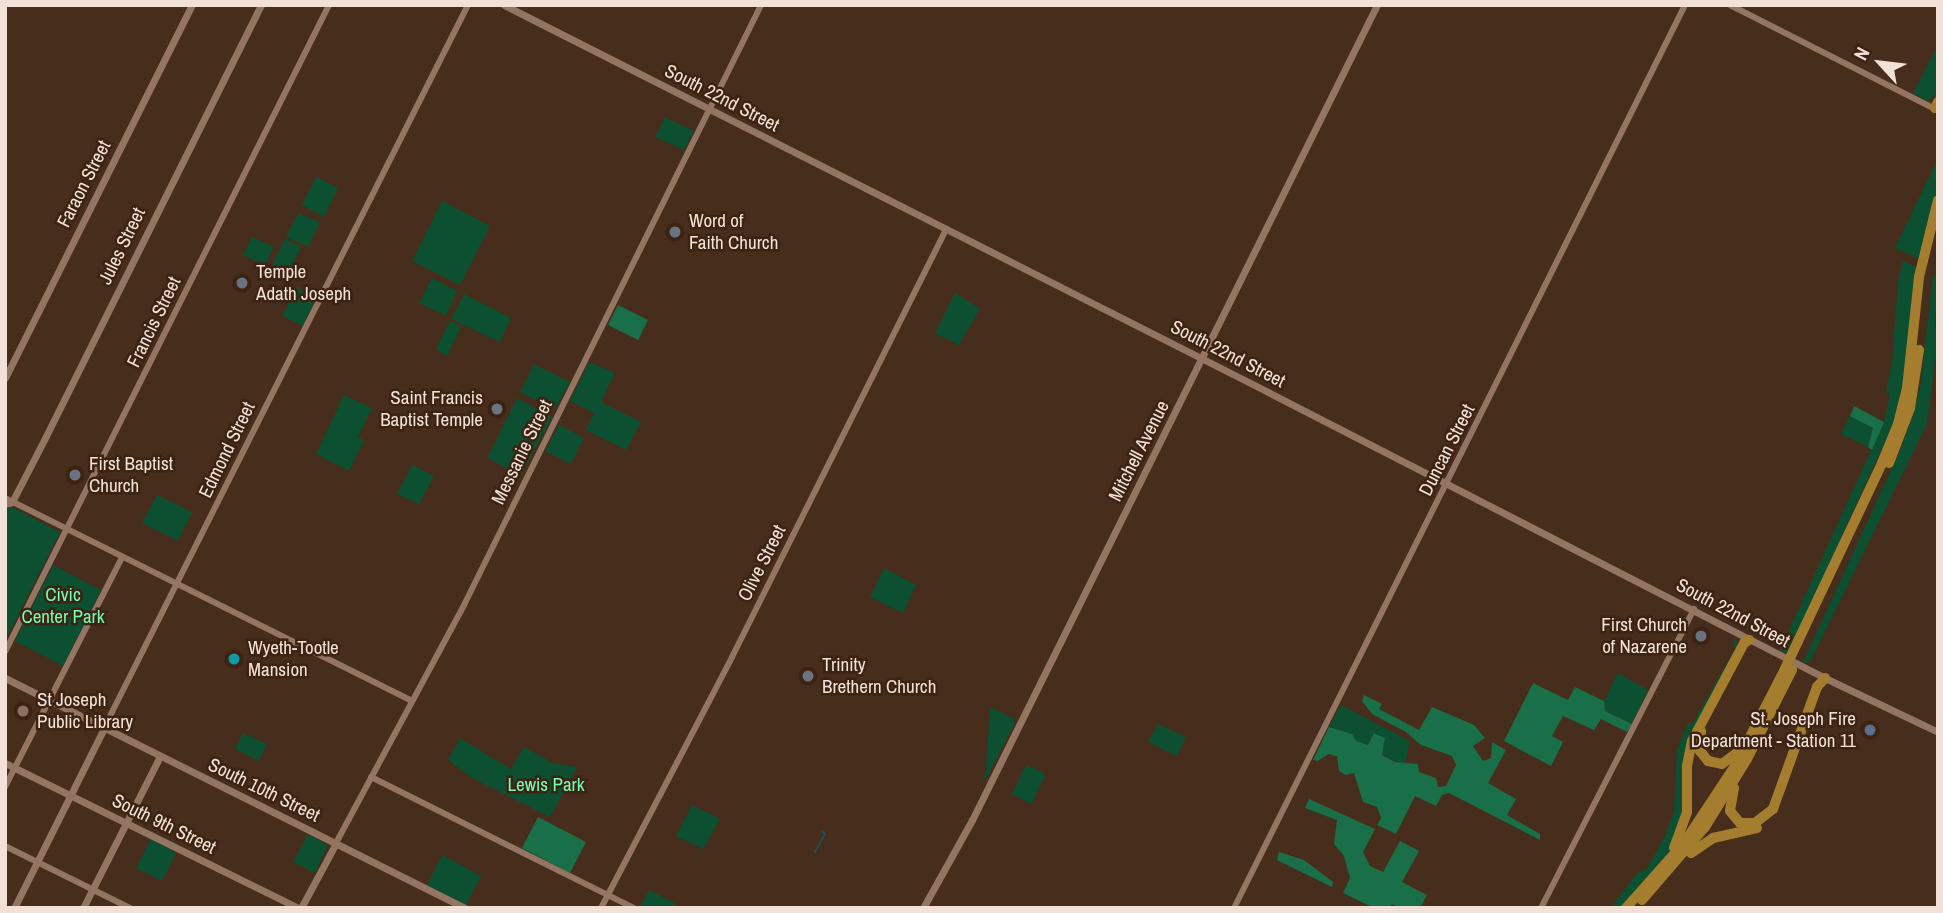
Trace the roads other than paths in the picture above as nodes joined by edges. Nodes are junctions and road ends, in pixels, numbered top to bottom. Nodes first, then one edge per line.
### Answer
1 (191, 5) edge
2 (261, 5) edge
3 (329, 5) edge
4 (468, 5) edge
5 (503, 5) edge
6 (761, 5) edge
7 (1377, 5) edge
8 (1685, 5) edge
9 (1730, 5) edge
10 (1937, 107) edge
11 (709, 109) junction
12 (1938, 200) edge
13 (1938, 224) edge
14 (946, 229) junction
15 (1203, 359) junction
16 (5, 378) edge
17 (1448, 484) junction
18 (8, 501) edge
19 (68, 529) junction
20 (122, 557) junction
21 (177, 585) junction
22 (1693, 609) junction
23 (1749, 640) junction
24 (5, 652) edge
25 (5, 678) edge
26 (1825, 678) junction
27 (1772, 698) junction
28 (49, 700) junction
29 (412, 701) junction
30 (1773, 710) junction
31 (104, 728) junction
32 (1938, 732) edge
33 (160, 756) junction
34 (5, 763) edge
35 (15, 768) junction
36 (371, 777) junction
37 (5, 787) edge
38 (70, 796) junction
39 (126, 823) junction
40 (336, 843) junction
41 (5, 846) edge
42 (37, 862) junction
43 (1672, 869) junction
44 (93, 889) junction
45 (1643, 889) junction
46 (608, 895) junction
47 (14, 908) edge
48 (83, 908) edge
49 (130, 908) edge
50 (300, 908) edge
51 (465, 908) edge
52 (601, 908) edge
53 (634, 908) edge
54 (923, 908) edge
55 (1234, 908) edge
56 (1541, 908) edge
57 (1626, 908) edge
58 (1635, 908) edge

1 - 16 main road, Faraon Street
2 - 18 main road, Jules Street
3 - 19 street, Francis Street
4 - 21 street, Edmond Street
5 - 11 main road, South 22nd Street
6 - 11 street, Messanie Street
7 - 15 main road, Mitchell Avenue
8 - 17 street, Duncan Street
9 - 10 street
11 - 14 main road, South 22nd Street
11 - 29 street, Messanie Street
12 - 27 highway
13 - 30 highway
14 - 15 main road, South 22nd Street
14 - 46 street, Olive Street
15 - 17 main road, South 22nd Street
15 - 54 main road, Mitchell Avenue
17 - 22 main road, South 22nd Street
17 - 55 street, Duncan Street
18 - 19 street
19 - 20 street
19 - 24 street, Francis Street
20 - 21 street
20 - 28 street
21 - 29 street
21 - 31 street, Edmond Street
22 - 23 main road, South 22nd Street
22 - 56 street
23 - 26 main road, South 22nd Street
23 - 27 highway
23 - 45 highway
25 - 28 main road, South 10th Street
26 - 30 highway
26 - 32 main road, South 22nd Street
26 - 43 highway
27 - 45 highway
28 - 31 main road, South 10th Street
28 - 35 street
29 - 36 street, Messanie Street
30 - 43 highway
31 - 33 main road, South 10th Street
31 - 38 main road, Edmond Street
33 - 39 main road
33 - 40 main road, South 10th Street
34 - 35 main road, South 9th Street
35 - 37 street
35 - 38 main road, South 9th Street
36 - 40 street, Messanie Street
36 - 46 street
38 - 39 main road, South 9th Street
38 - 42 main road, Edmond Street
39 - 44 main road
39 - 50 main road, South 9th Street
40 - 50 main road, Messanie Street
40 - 51 main road, South 10th Street
41 - 42 street
42 - 44 street
42 - 47 main road, Edmond Street
43 - 58 highway
44 - 48 main road
44 - 49 street
45 - 57 highway
46 - 52 street, Olive Street
46 - 53 street

